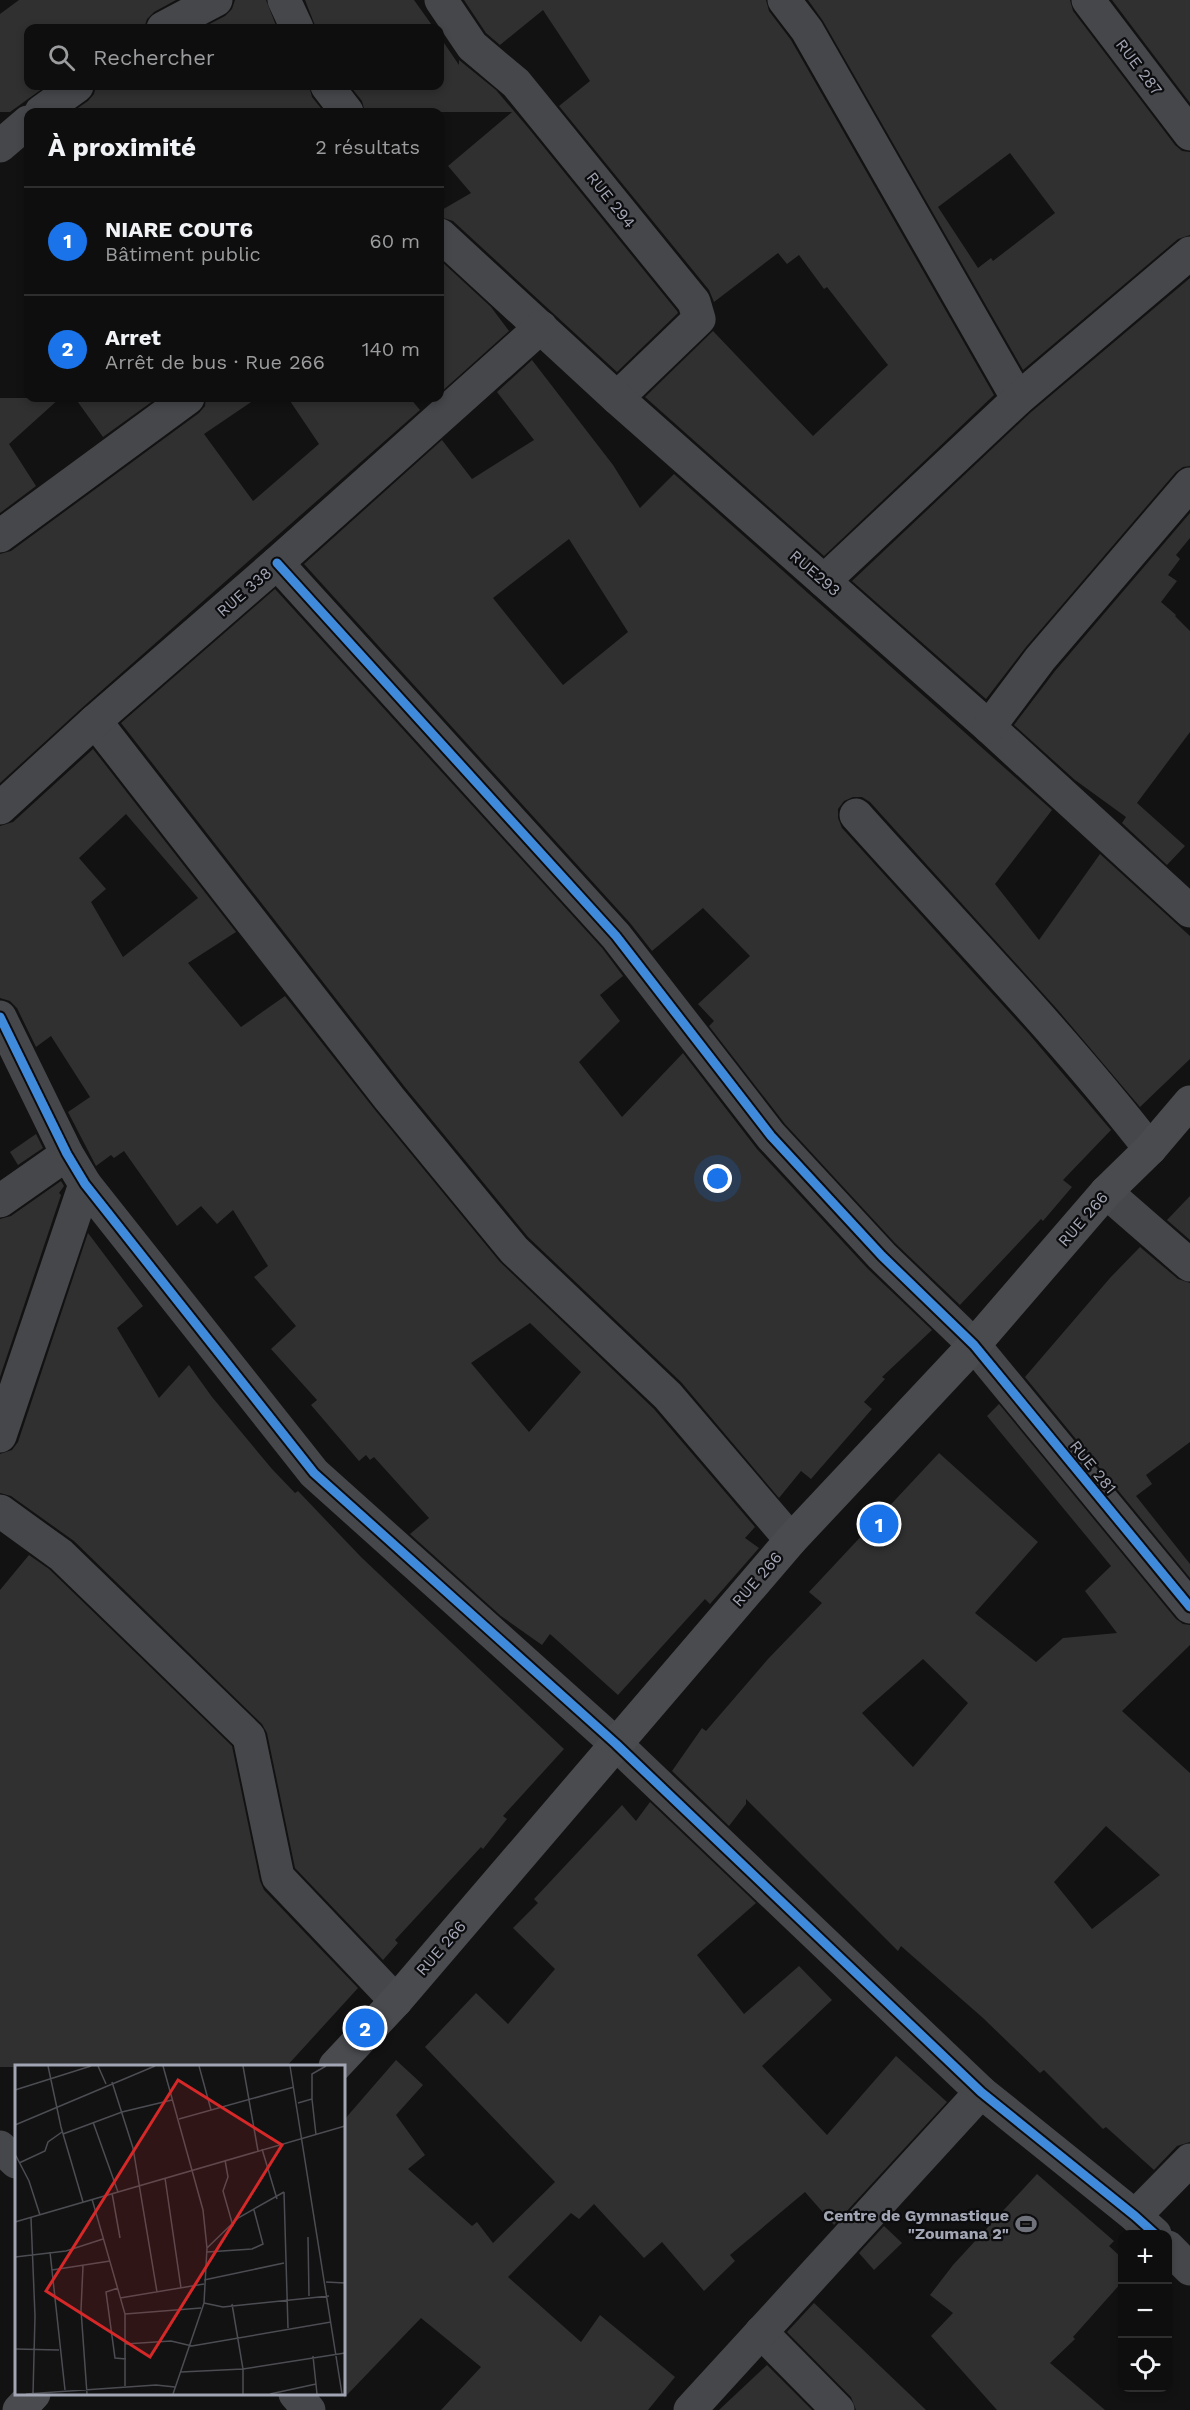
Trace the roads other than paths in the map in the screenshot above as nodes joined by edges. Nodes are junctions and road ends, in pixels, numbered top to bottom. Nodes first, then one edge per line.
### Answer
1 (216, 0) edge
2 (284, 0) edge
3 (441, 0) edge
4 (784, 0) edge
5 (1088, 0) edge
6 (171, 24) edge
7 (295, 24) edge
8 (71, 90) edge
9 (330, 90) edge
10 (47, 108) edge
11 (344, 108) edge
12 (24, 125) edge
13 (1190, 134) edge
14 (0, 146) edge
15 (444, 239) edge
16 (1190, 253) edge
17 (542, 327) junction
18 (617, 398) junction
19 (1018, 399) junction
20 (183, 402) edge
21 (1190, 484) edge
22 (0, 537) edge
23 (277, 564) junction
24 (824, 581) junction
25 (95, 721) junction
26 (989, 727) junction
27 (0, 808) edge
28 (856, 815) dead end
29 (1190, 911) edge
30 (0, 1017) edge
31 (1190, 1102) edge
32 (1150, 1149) junction
33 (67, 1154) junction
34 (85, 1184) junction
35 (1106, 1192) junction
36 (0, 1202) edge
37 (1190, 1265) edge
38 (974, 1346) junction
39 (0, 1436) edge
40 (0, 1510) edge
41 (791, 1540) junction
42 (1190, 1607) edge
43 (616, 1744) junction
44 (396, 2001) junction
45 (338, 2065) edge
46 (981, 2092) junction
47 (0, 2147) edge
48 (1190, 2160) edge
49 (15, 2161) edge
50 (1145, 2225) edge
51 (1172, 2252) edge
52 (1190, 2269) edge
53 (762, 2332) junction
54 (33, 2395) edge
55 (296, 2395) edge
56 (19, 2410) edge
57 (309, 2410) edge
58 (690, 2410) edge
59 (838, 2410) edge

1 - 6 street
2 - 7 street
3 - 18 street, RUE 294
4 - 19 street
5 - 13 street, RUE 287
8 - 10 street
9 - 11 street
12 - 14 street
15 - 17 street, RUE293
16 - 19 street
17 - 18 street, RUE293
17 - 23 street, RUE 338
18 - 24 street, RUE293
19 - 24 street
20 - 22 street
21 - 26 street
23 - 25 street, RUE 338
23 - 38 street, RUE 281
24 - 26 street, RUE293
25 - 27 street, RUE 338
25 - 41 street
26 - 29 street, RUE293
28 - 32 street
30 - 33 street
31 - 32 main road, RUE 266
32 - 35 main road, RUE 266
33 - 34 street
33 - 36 street
34 - 39 street
34 - 43 street
35 - 37 street
35 - 38 main road, RUE 266
38 - 41 main road, RUE 266
38 - 42 street, RUE 281
40 - 44 street
41 - 43 main road, RUE 266
43 - 44 main road, RUE 266
43 - 46 street
44 - 45 main road, RUE 266
46 - 50 street
46 - 53 street
47 - 49 street
48 - 50 street
51 - 52 street
53 - 58 street
53 - 59 street
54 - 56 main road
55 - 57 street

